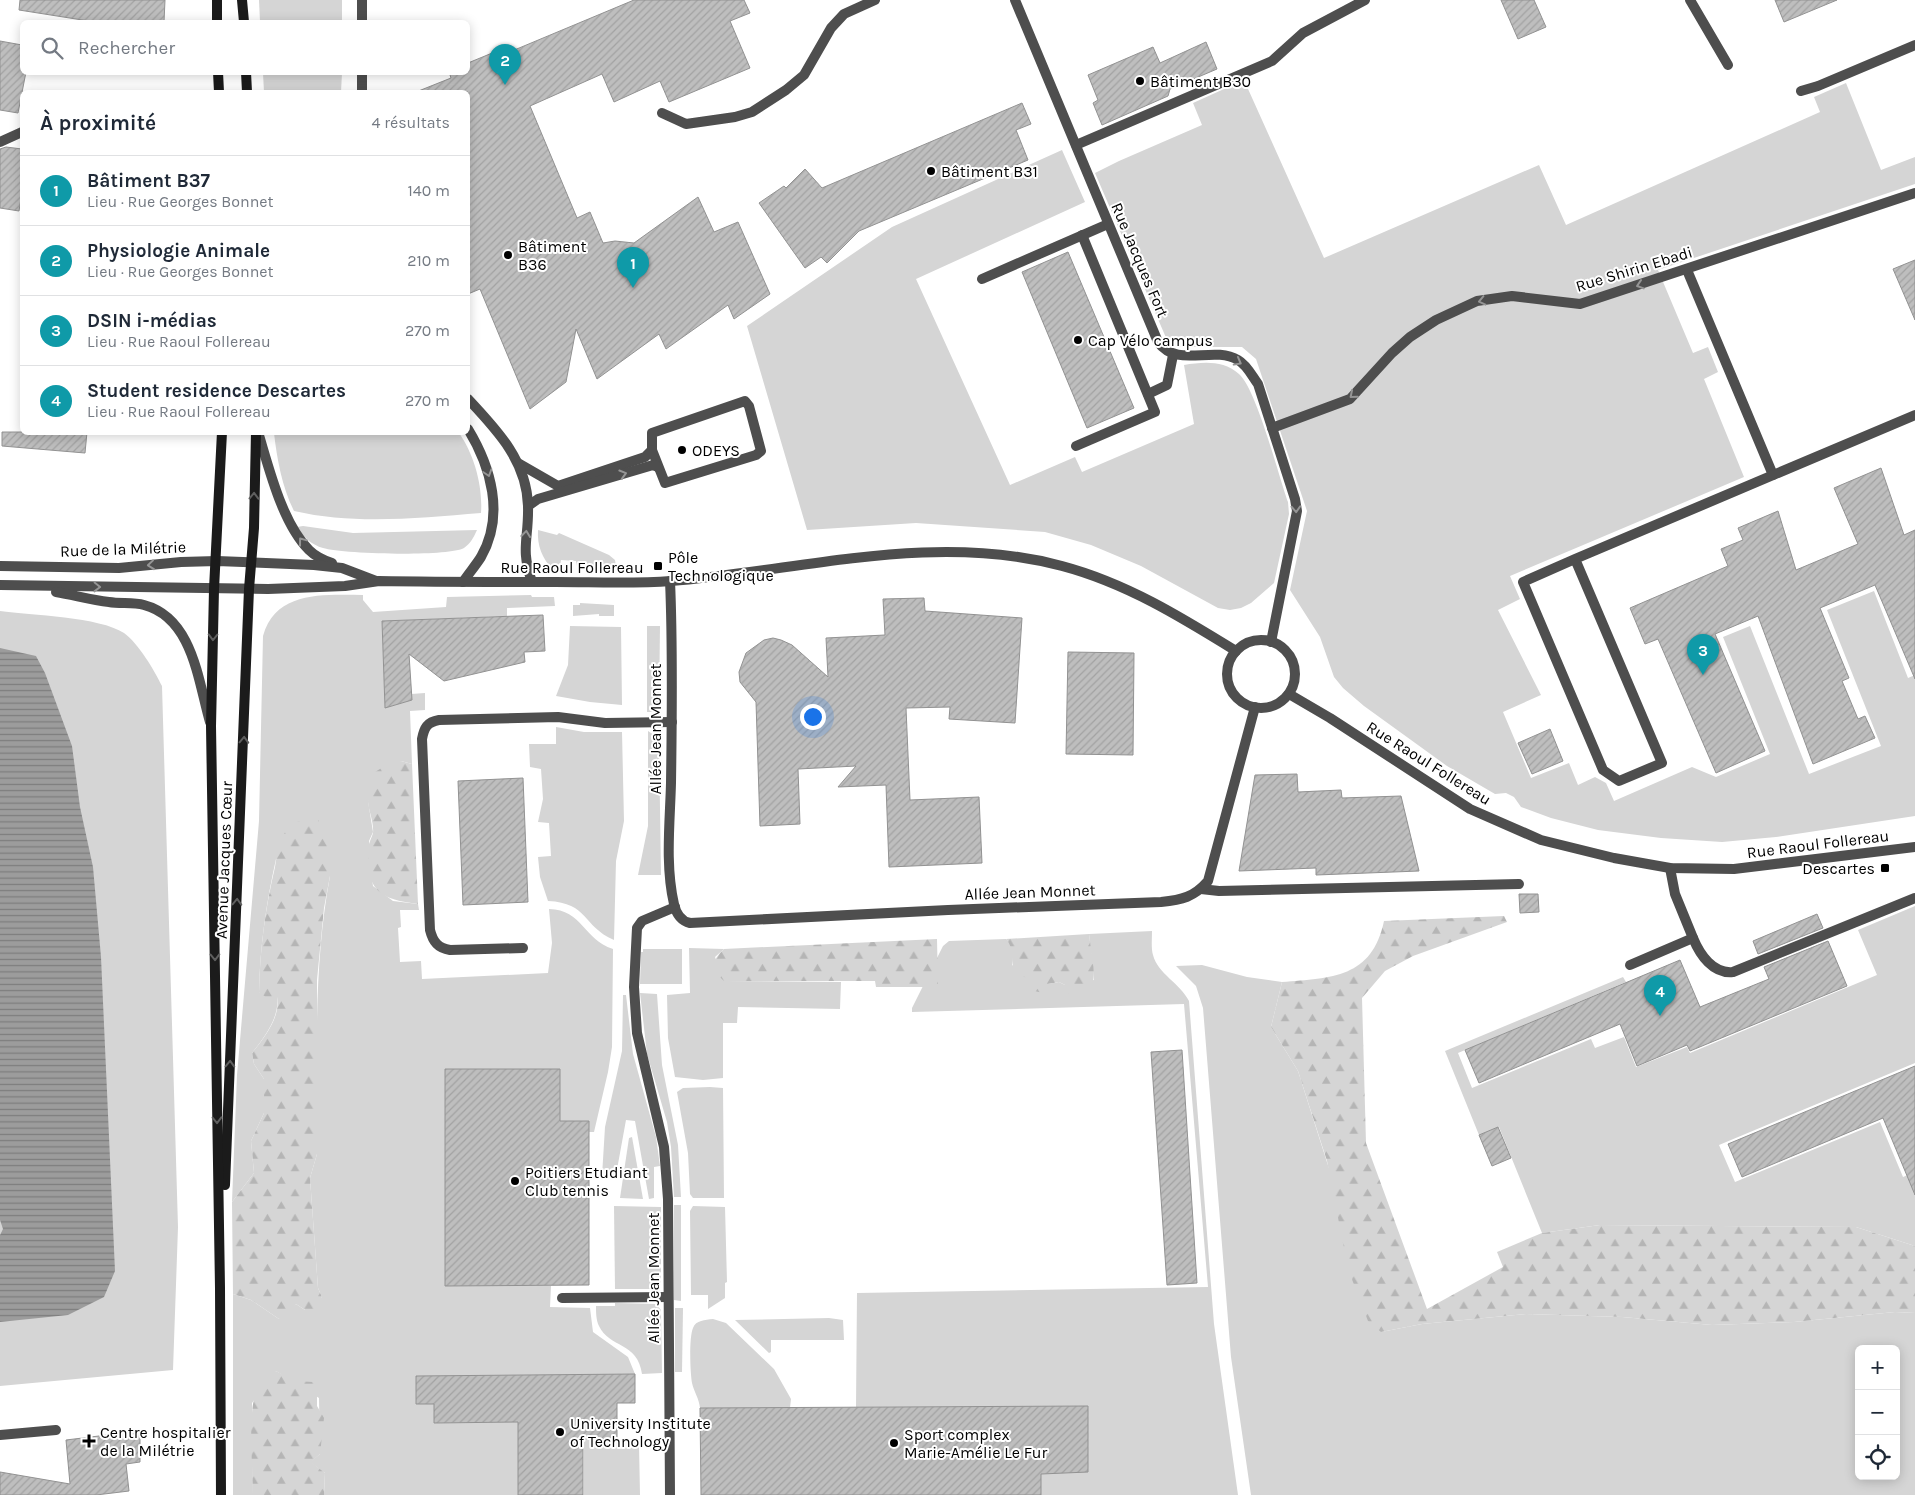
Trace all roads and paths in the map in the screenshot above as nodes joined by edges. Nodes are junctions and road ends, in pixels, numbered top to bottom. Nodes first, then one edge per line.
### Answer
1 (217, 0) edge
2 (242, 0) edge
3 (362, 0) edge
4 (875, 0) edge
5 (1015, 0) edge
6 (1365, 0) edge
7 (1690, 0) edge
8 (217, 20) edge
9 (244, 20) edge
10 (362, 20) edge
11 (1915, 45) edge
12 (1728, 65) dead end
13 (218, 75) edge
14 (246, 75) edge
15 (362, 75) edge
16 (219, 90) edge
17 (247, 90) edge
18 (362, 90) edge
19 (1800, 91) dead end
20 (662, 113) dead end
21 (20, 133) edge
22 (0, 142) edge
23 (1076, 145) junction
24 (1915, 193) edge
25 (1108, 224) junction
26 (1082, 235) junction
27 (1687, 270) junction
28 (982, 279) dead end
29 (1173, 355) junction
30 (1148, 394) junction
31 (470, 401) edge
32 (1915, 415) edge
33 (1272, 428) junction
34 (470, 433) edge
35 (222, 435) edge
36 (257, 435) edge
37 (258, 435) edge
38 (1076, 446) dead end
39 (652, 450) junction
40 (518, 464) junction
41 (658, 467) junction
42 (1773, 475) junction
43 (528, 506) junction
44 (1575, 559) junction
45 (217, 561) junction
46 (251, 562) junction
47 (0, 566) edge
48 (342, 568) junction
49 (670, 581) junction
50 (379, 582) junction
51 (463, 582) junction
52 (532, 582) junction
53 (0, 585) edge
54 (31, 586) junction
55 (214, 588) junction
56 (249, 589) junction
57 (1271, 642) junction
58 (1236, 651) junction
59 (1289, 694) junction
60 (1255, 707) junction
61 (672, 722) junction
62 (211, 726) junction
63 (1915, 847) edge
64 (1670, 868) junction
65 (1519, 884) dead end
66 (1201, 889) junction
67 (1915, 898) edge
68 (674, 907) junction
69 (1693, 938) junction
70 (523, 948) dead end
71 (1630, 966) dead end
72 (220, 1288) junction
73 (668, 1297) junction
74 (562, 1298) dead end
75 (56, 1430) dead end
76 (0, 1435) edge
77 (221, 1495) edge
78 (670, 1495) edge

1 - 8 main road
2 - 9 main road
3 - 10 street
4 - 20 street
5 - 23 street, Rue Jacques Fort
6 - 23 street
7 - 12 street
11 - 19 street
13 - 16 main road
14 - 17 main road
15 - 18 street
21 - 22 street
23 - 25 street, Rue Jacques Fort
24 - 27 street, Rue Shirin Ebadi
25 - 26 street
25 - 29 street, Rue Jacques Fort
26 - 28 street
26 - 30 street
27 -> 33 street, Rue Shirin Ebadi
27 - 42 street
29 - 30 street
29 -> 33 street
30 - 38 street
31 - 40 street
32 - 42 street
33 -> 57 street
34 -> 51 street
35 - 45 main road, Avenue Jacques Cœur
46 -> 36 main road, Avenue Jacques Cœur
48 -> 37 street
39 - 40 street
39 - 41 street
39 - 41 street
40 - 43 street
43 -> 41 street
42 - 44 street
52 -> 43 street
44 - 44 street
45 - 46 street, Rue de la Milétrie
45 -> 47 street, Rue de la Milétrie
45 - 55 main road, Avenue Jacques Cœur
46 - 48 street, Rue de la Milétrie
46 - 56 main road, Avenue Jacques Cœur
48 - 50 street
49 - 52 street, Rue Raoul Follereau
49 - 58 street, Rue Raoul Follereau
49 - 61 street, Allée Jean Monnet
50 - 51 street, Rue Raoul Follereau
50 - 56 street, Rue Raoul Follereau
51 - 52 street, Rue Raoul Follereau
53 - 54 street
54 -> 55 street
54 - 62 street
55 - 56 street, Rue Raoul Follereau
55 -> 62 main road, Avenue Jacques Cœur
72 -> 56 main road, Avenue Jacques Cœur
57 - 58 street
57 - 59 street
58 - 60 street
59 - 60 street
59 - 64 street, Rue Raoul Follereau
60 - 66 street
61 - 68 street, Allée Jean Monnet
61 - 70 street
62 -> 72 main road, Avenue Jacques Cœur
63 - 64 street, Rue Raoul Follereau
64 - 69 street
65 - 66 street
66 - 68 street, Allée Jean Monnet
67 - 69 street
68 - 73 street, Allée Jean Monnet
69 - 71 street
72 - 77 main road, Avenue Jacques Cœur
73 - 74 street
73 - 78 street, Allée Jean Monnet
75 - 76 street

